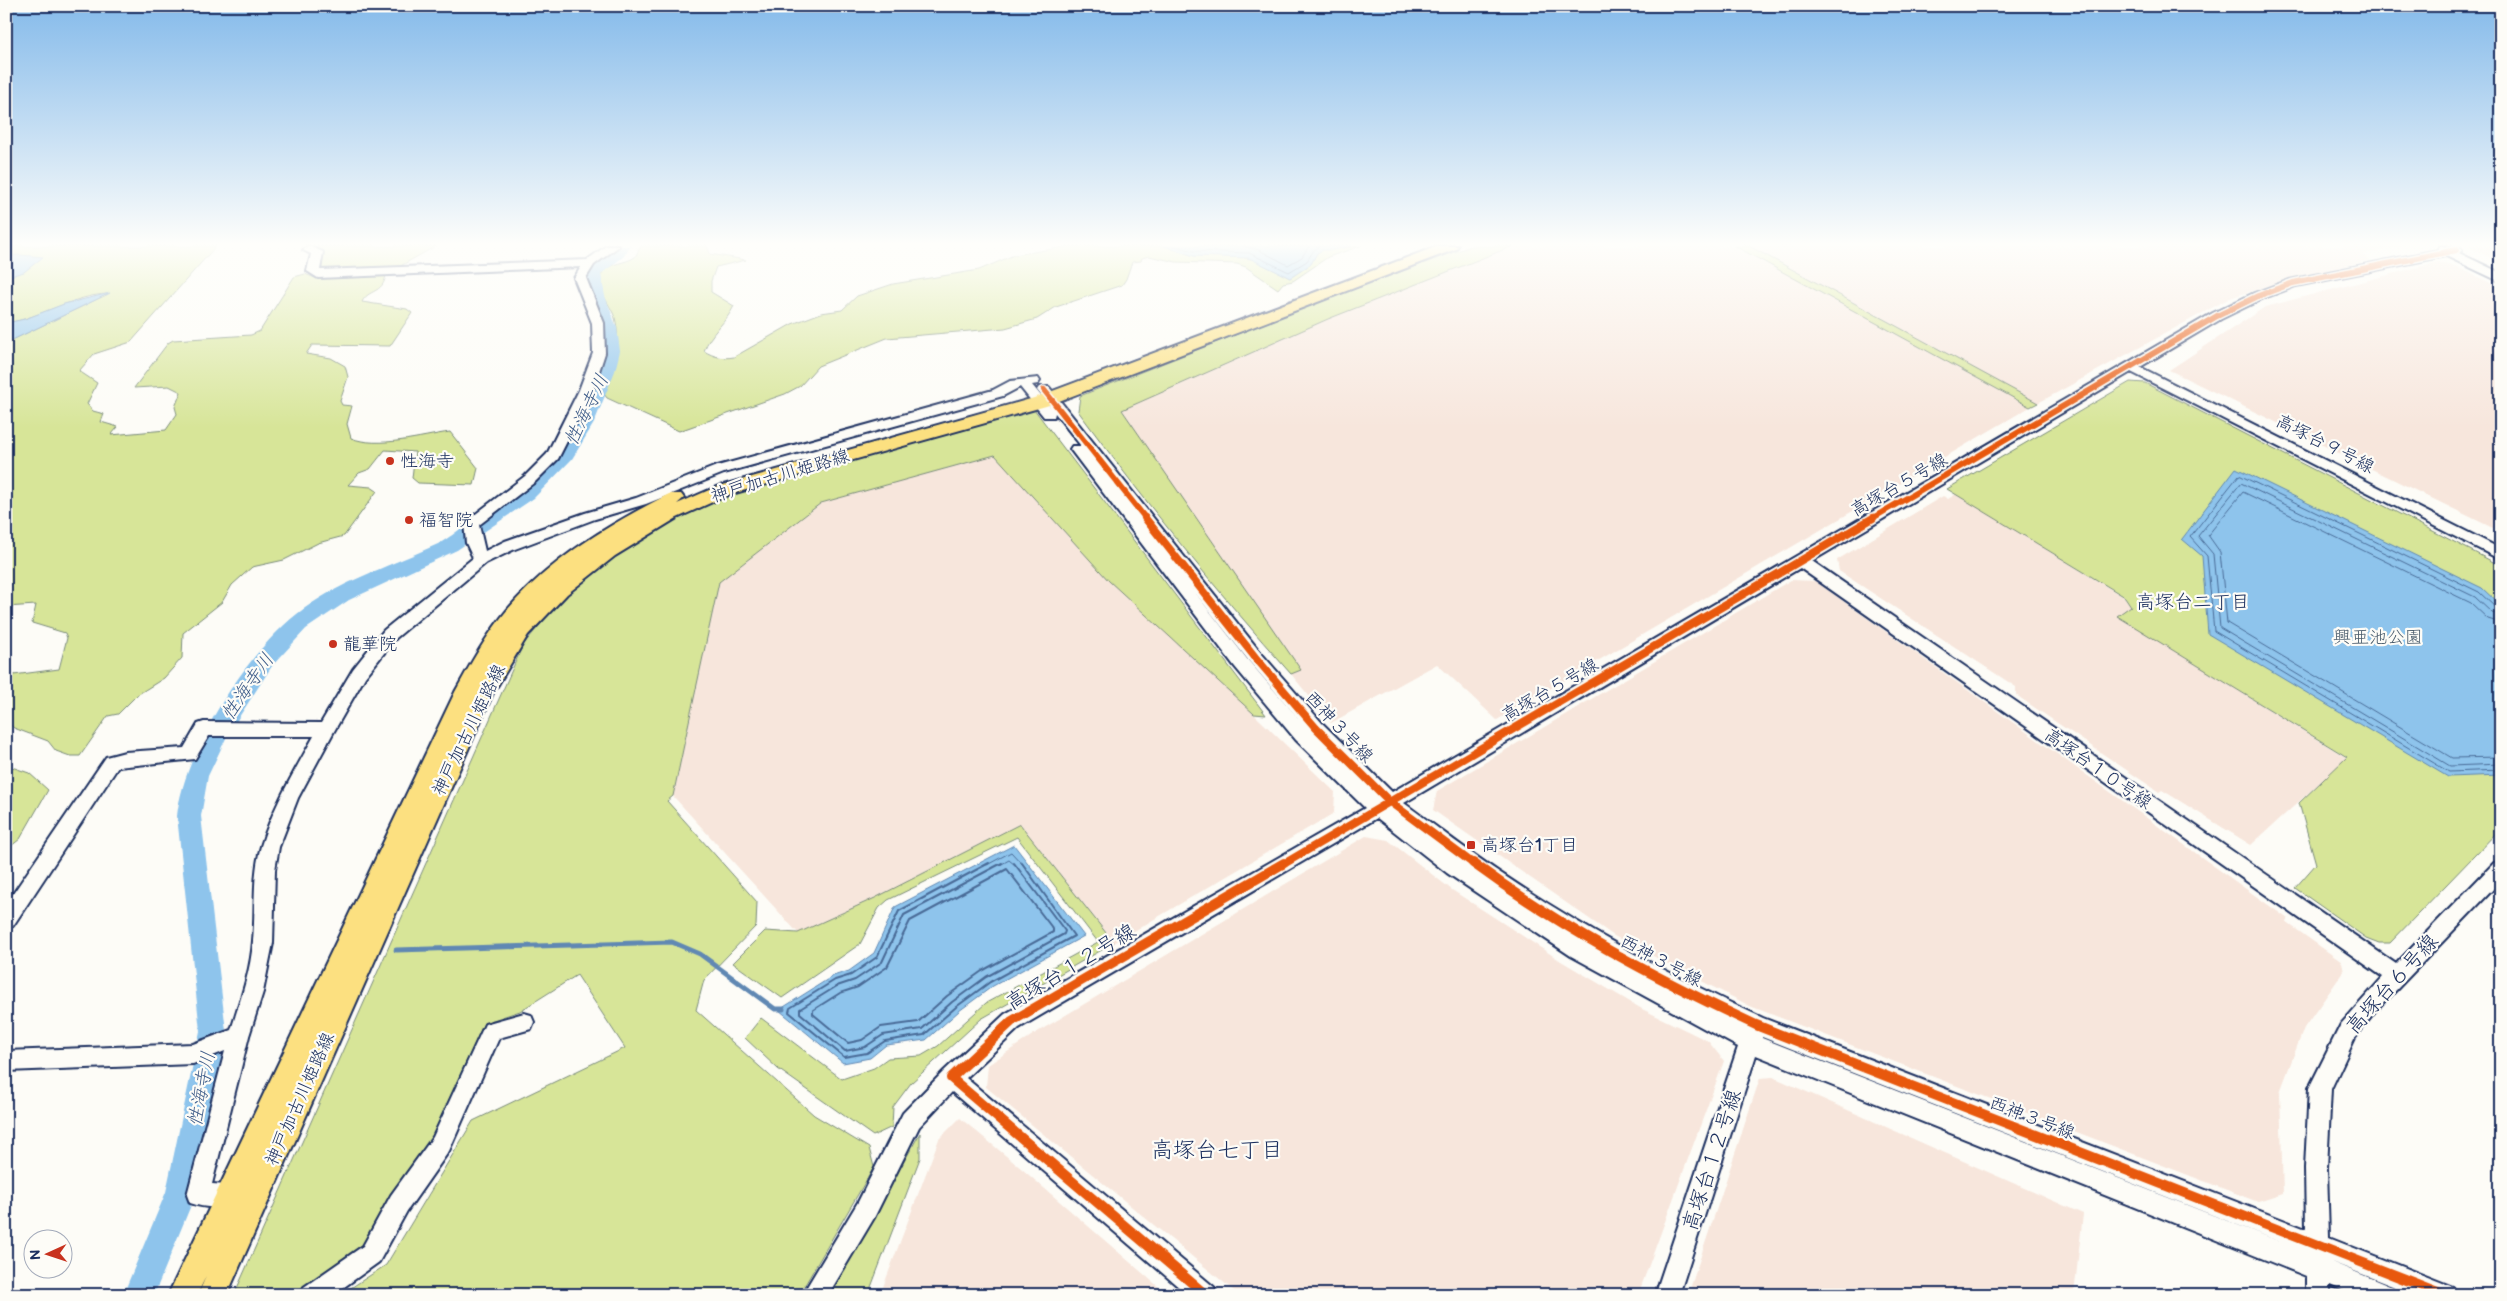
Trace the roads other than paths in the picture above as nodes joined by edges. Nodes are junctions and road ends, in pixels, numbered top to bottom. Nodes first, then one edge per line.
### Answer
1 (591, 307) edge
2 (1262, 307) edge
3 (1278, 307) edge
4 (2236, 307) edge
5 (2132, 368) junction
6 (1038, 391) junction
7 (474, 543) joint
8 (2501, 554) edge
9 (480, 559) junction
10 (1801, 561) junction
11 (326, 730) junction
12 (1384, 805) junction
13 (2501, 868) edge
14 (6, 920) edge
15 (2396, 975) junction
16 (524, 1022) dead end
17 (1753, 1034) junction
18 (234, 1039) junction
19 (6, 1061) edge
20 (952, 1078) junction
21 (227, 1196) junction
22 (2316, 1244) junction
23 (2318, 1269) junction
24 (182, 1295) edge
25 (212, 1295) edge
26 (312, 1295) edge
27 (814, 1295) edge
28 (1206, 1295) edge
29 (1667, 1295) edge
30 (2318, 1295) edge
31 (2384, 1295) edge
32 (2445, 1295) edge

1 - 7 street
2 - 6 main road, 神戸加古川姫路線
3 - 6 main road, 神戸加古川姫路線
4 - 5 street, 高塚台５号線
5 - 8 street, 高塚台９号線
5 - 10 street, 高塚台５号線
6 - 9 street
6 - 12 street, 西神３号線
6 - 21 main road, 神戸加古川姫路線
6 - 25 main road, 神戸加古川姫路線
7 - 9 street
9 - 11 street
10 - 12 street, 高塚台５号線
10 - 15 street, 高塚台１０号線
11 - 14 street
11 - 18 street
12 - 17 street, 西神３号線
12 - 20 street, 高塚台１２号線
13 - 15 street, 高塚台６号線
15 - 22 street, 高塚台６号線
16 - 26 street
17 - 22 street, 西神３号線
17 - 23 street, 西神３号線
17 - 29 street, 高塚台１２号線
18 - 19 street
18 - 21 street
20 - 27 street
20 - 28 street
21 - 24 main road, 神戸加古川姫路線
22 - 23 street, 高塚台６号線
22 - 32 street, 西神３号線
23 - 30 street
23 - 31 street, 西神３号線

